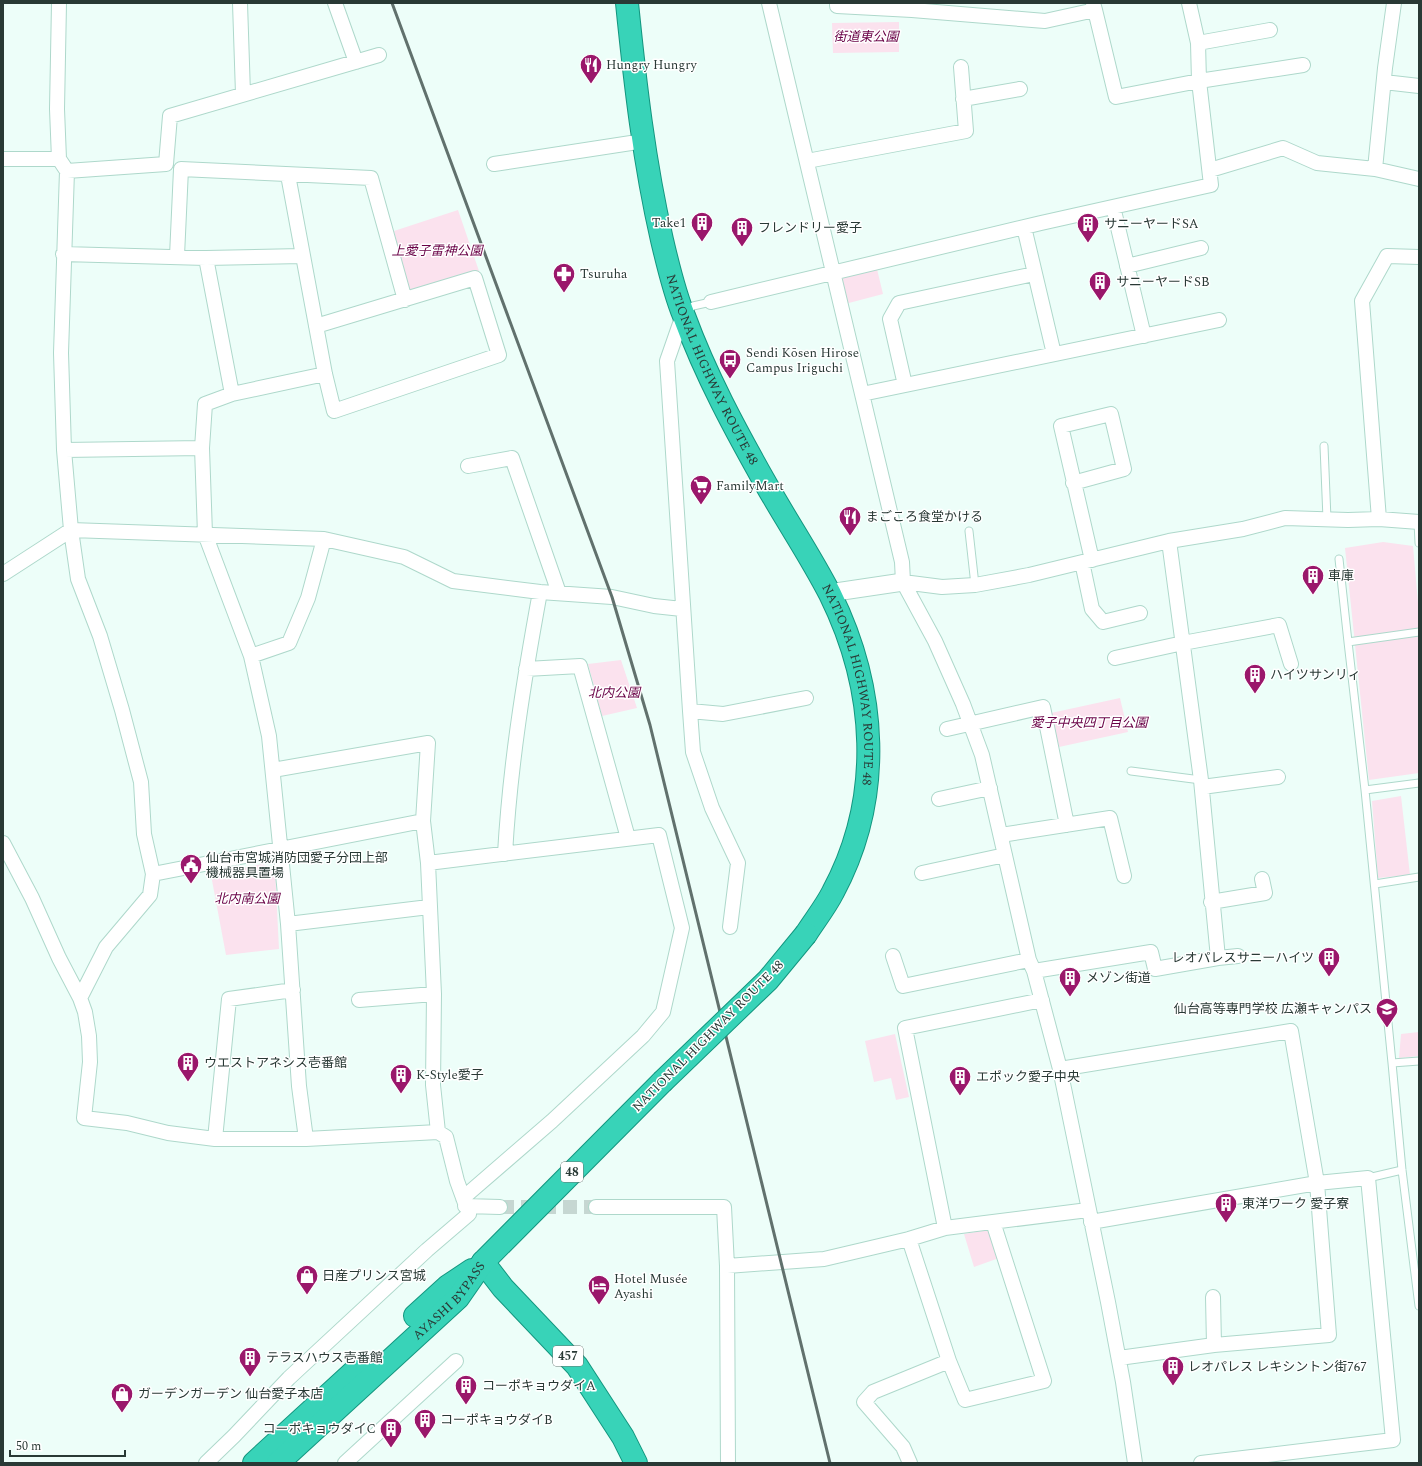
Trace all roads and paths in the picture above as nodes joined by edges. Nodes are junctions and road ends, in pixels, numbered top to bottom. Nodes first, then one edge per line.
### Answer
1 (59, 3) edge
2 (240, 3) edge
3 (334, 3) edge
4 (627, 3) edge
5 (769, 3) edge
6 (837, 3) edge
7 (1189, 3) edge
8 (1394, 3) edge
9 (911, 6) edge
10 (1094, 7) edge
11 (1270, 30) dead end
12 (1198, 43) junction
13 (378, 55) dead end
14 (356, 62) junction
15 (1303, 65) dead end
16 (961, 67) dead end
17 (1199, 81) junction
18 (1384, 82) junction
19 (1419, 86) edge
20 (1020, 89) dead end
21 (243, 94) junction
22 (963, 100) junction
23 (644, 141) junction
24 (3, 159) edge
25 (59, 159) junction
26 (807, 161) junction
27 (494, 164) dead end
28 (1374, 169) junction
29 (1210, 170) junction
30 (67, 171) junction
31 (288, 175) junction
32 (1419, 179) edge
33 (1115, 215) dead end
34 (1024, 227) junction
35 (1201, 248) dead end
36 (63, 254) junction
37 (177, 256) junction
38 (302, 256) junction
39 (1419, 257) edge
40 (206, 258) junction
41 (1127, 266) junction
42 (832, 272) junction
43 (1034, 274) junction
44 (405, 300) junction
45 (711, 302) joint
46 (683, 314) junction
47 (1219, 320) dead end
48 (316, 326) junction
49 (1144, 336) junction
50 (1054, 354) junction
51 (325, 374) junction
52 (905, 385) junction
53 (232, 394) junction
54 (862, 394) junction
55 (1324, 446) dead end
56 (202, 448) junction
57 (64, 450) junction
58 (468, 466) dead end
59 (1074, 483) junction
60 (1327, 519) junction
61 (1379, 519) junction
62 (1418, 522) edge
63 (71, 530) junction
64 (969, 531) dead end
65 (205, 534) junction
66 (324, 539) junction
67 (1169, 542) junction
68 (1419, 543) edge
69 (1339, 558) dead end
70 (1087, 561) junction
71 (3, 574) edge
72 (903, 582) junction
73 (975, 585) junction
74 (540, 592) junction
75 (559, 593) junction
76 (829, 593) junction
77 (682, 609) junction
78 (1140, 613) dead end
79 (1419, 632) edge
80 (1348, 642) junction
81 (1183, 643) junction
82 (251, 656) junction
83 (1115, 658) dead end
84 (1291, 664) dead end
85 (526, 669) junction
86 (806, 698) dead end
87 (690, 711) junction
88 (970, 723) junction
89 (947, 729) dead end
90 (273, 770) junction
91 (1131, 771) dead end
92 (1278, 777) dead end
93 (1201, 783) junction
94 (1419, 783) edge
95 (990, 788) junction
96 (1365, 790) junction
97 (939, 799) dead end
98 (423, 821) junction
99 (1067, 825) junction
100 (1001, 835) junction
101 (628, 838) junction
102 (3, 843) edge
103 (280, 849) junction
104 (505, 854) junction
105 (1005, 855) junction
106 (428, 863) junction
107 (922, 872) dead end
108 (153, 874) junction
109 (1124, 876) dead end
110 (1419, 877) edge
111 (1262, 879) dead end
112 (1375, 884) junction
113 (1211, 902) junction
114 (429, 907) junction
115 (288, 924) junction
116 (730, 928) dead end
117 (894, 956) dead end
118 (1238, 956) dead end
119 (1218, 958) junction
120 (1032, 966) junction
121 (293, 990) junction
122 (434, 994) junction
123 (80, 998) junction
124 (359, 1000) dead end
125 (1042, 1000) junction
126 (1419, 1060) edge
127 (1392, 1063) junction
128 (1060, 1069) junction
129 (438, 1132) junction
130 (215, 1139) junction
131 (306, 1139) junction
132 (1402, 1170) junction
133 (1368, 1178) junction
134 (1317, 1183) junction
135 (464, 1202) junction
136 (500, 1207) tunnel mouth
137 (596, 1207) tunnel mouth
138 (1090, 1216) junction
139 (993, 1222) junction
140 (945, 1228) junction
141 (909, 1239) junction
142 (483, 1262) junction
143 (727, 1266) junction
144 (1213, 1297) dead end
145 (1419, 1306) edge
146 (1214, 1345) junction
147 (1119, 1358) junction
148 (456, 1361) dead end
149 (949, 1361) junction
150 (206, 1463) edge
151 (254, 1463) edge
152 (278, 1463) edge
153 (345, 1463) edge
154 (636, 1463) edge
155 (728, 1463) edge
156 (910, 1463) edge
157 (1135, 1463) edge
158 (1201, 1463) edge

1 - 25 street
2 - 21 street
3 - 14 street
4 - 23 highway, NATIONAL HIGHWAY ROUTE 48 / 48
5 - 26 street
6 - 9 street
7 - 12 street
8 - 18 street
9 - 10 street
10 - 17 street
11 - 12 street
12 - 17 street
13 - 14 street
14 - 21 street
15 - 17 street
16 - 22 street
17 - 29 street
18 - 19 street
18 - 28 street
20 - 22 street
21 - 30 street
22 - 26 street
23 - 27 street
23 - 46 highway, NATIONAL HIGHWAY ROUTE 48 / 48
24 - 25 street
25 - 30 street
26 - 42 street
28 - 29 street
28 - 32 street
29 - 34 street
30 - 36 street
31 - 37 street
31 - 38 street
31 - 44 street
33 - 41 street
34 - 42 street
34 - 43 street
35 - 41 street
36 - 37 street
36 - 57 street
37 - 40 street
38 - 40 street
38 - 48 street
39 - 61 street
40 - 53 street
41 - 49 street
42 - 45 street
42 - 54 street
43 - 50 street
43 - 52 street
44 - 48 street
44 - 51 street
45 - 46 lane
46 - 76 highway, NATIONAL HIGHWAY ROUTE 48 / 48
46 - 77 street
47 - 49 street
48 - 51 street
49 - 50 street
50 - 52 street
51 - 53 street
52 - 54 street
53 - 56 street
54 - 72 street
55 - 60 lane
56 - 57 street
56 - 65 street
57 - 63 street
58 - 75 street
59 - 59 street
59 - 70 street
60 - 61 street
60 - 67 street
61 - 62 street
62 - 68 lane
63 - 65 street
63 - 71 street
63 - 108 street
64 - 73 lane
65 - 66 street
65 - 82 street
66 - 74 street
66 - 82 street
67 - 70 street
67 - 81 street
69 - 80 lane
70 - 73 street
70 - 78 street
72 - 73 street
72 - 76 street
72 - 88 street
74 - 75 street
74 - 85 street
75 - 77 street
76 - 142 highway, NATIONAL HIGHWAY ROUTE 48 / 48, bridge
77 - 87 street
79 - 80 lane
80 - 96 lane
81 - 83 street
81 - 84 street
81 - 93 street
82 - 90 street
85 - 101 street
85 - 104 street
86 - 87 street
87 - 116 street
88 - 89 street
88 - 95 street
88 - 99 street
90 - 98 street
90 - 103 street
91 - 93 lane
92 - 93 street
93 - 113 street
94 - 96 lane
95 - 97 street
95 - 100 street
96 - 112 lane
98 - 103 street
98 - 106 street
99 - 100 street
99 - 109 street
100 - 105 street
101 - 104 street
101 - 135 street
102 - 123 street
103 - 108 street
103 - 115 street
104 - 106 street
105 - 107 street
105 - 120 street
106 - 114 street
108 - 123 street
110 - 112 lane
111 - 113 street
112 - 127 lane
113 - 119 street
114 - 115 street
114 - 122 street
115 - 121 street
117 - 120 street
118 - 119 street
119 - 120 street
120 - 125 street
121 - 130 street
121 - 131 street
122 - 124 street
122 - 129 street
123 - 130 street
125 - 128 street
125 - 140 street
126 - 127 lane
127 - 132 lane
128 - 134 street
128 - 138 street
129 - 131 street
129 - 135 street
130 - 131 street
132 - 133 lane
132 - 145 lane
133 - 134 street
133 - 158 street
134 - 138 street
134 - 146 street
135 - 136 street
135 - 150 street
137 - 143 street
138 - 139 street
138 - 147 street
139 - 140 street
139 - 149 street
140 - 141 street
141 - 143 street
141 - 149 street
142 - 151 highway, AYASHI BYPASS / 48
142 - 152 highway, AYASHI BYPASS / 48
142 - 154 highway, 457
143 - 155 street
144 - 146 street
146 - 147 street
147 - 157 street
148 - 153 street
149 - 156 street

